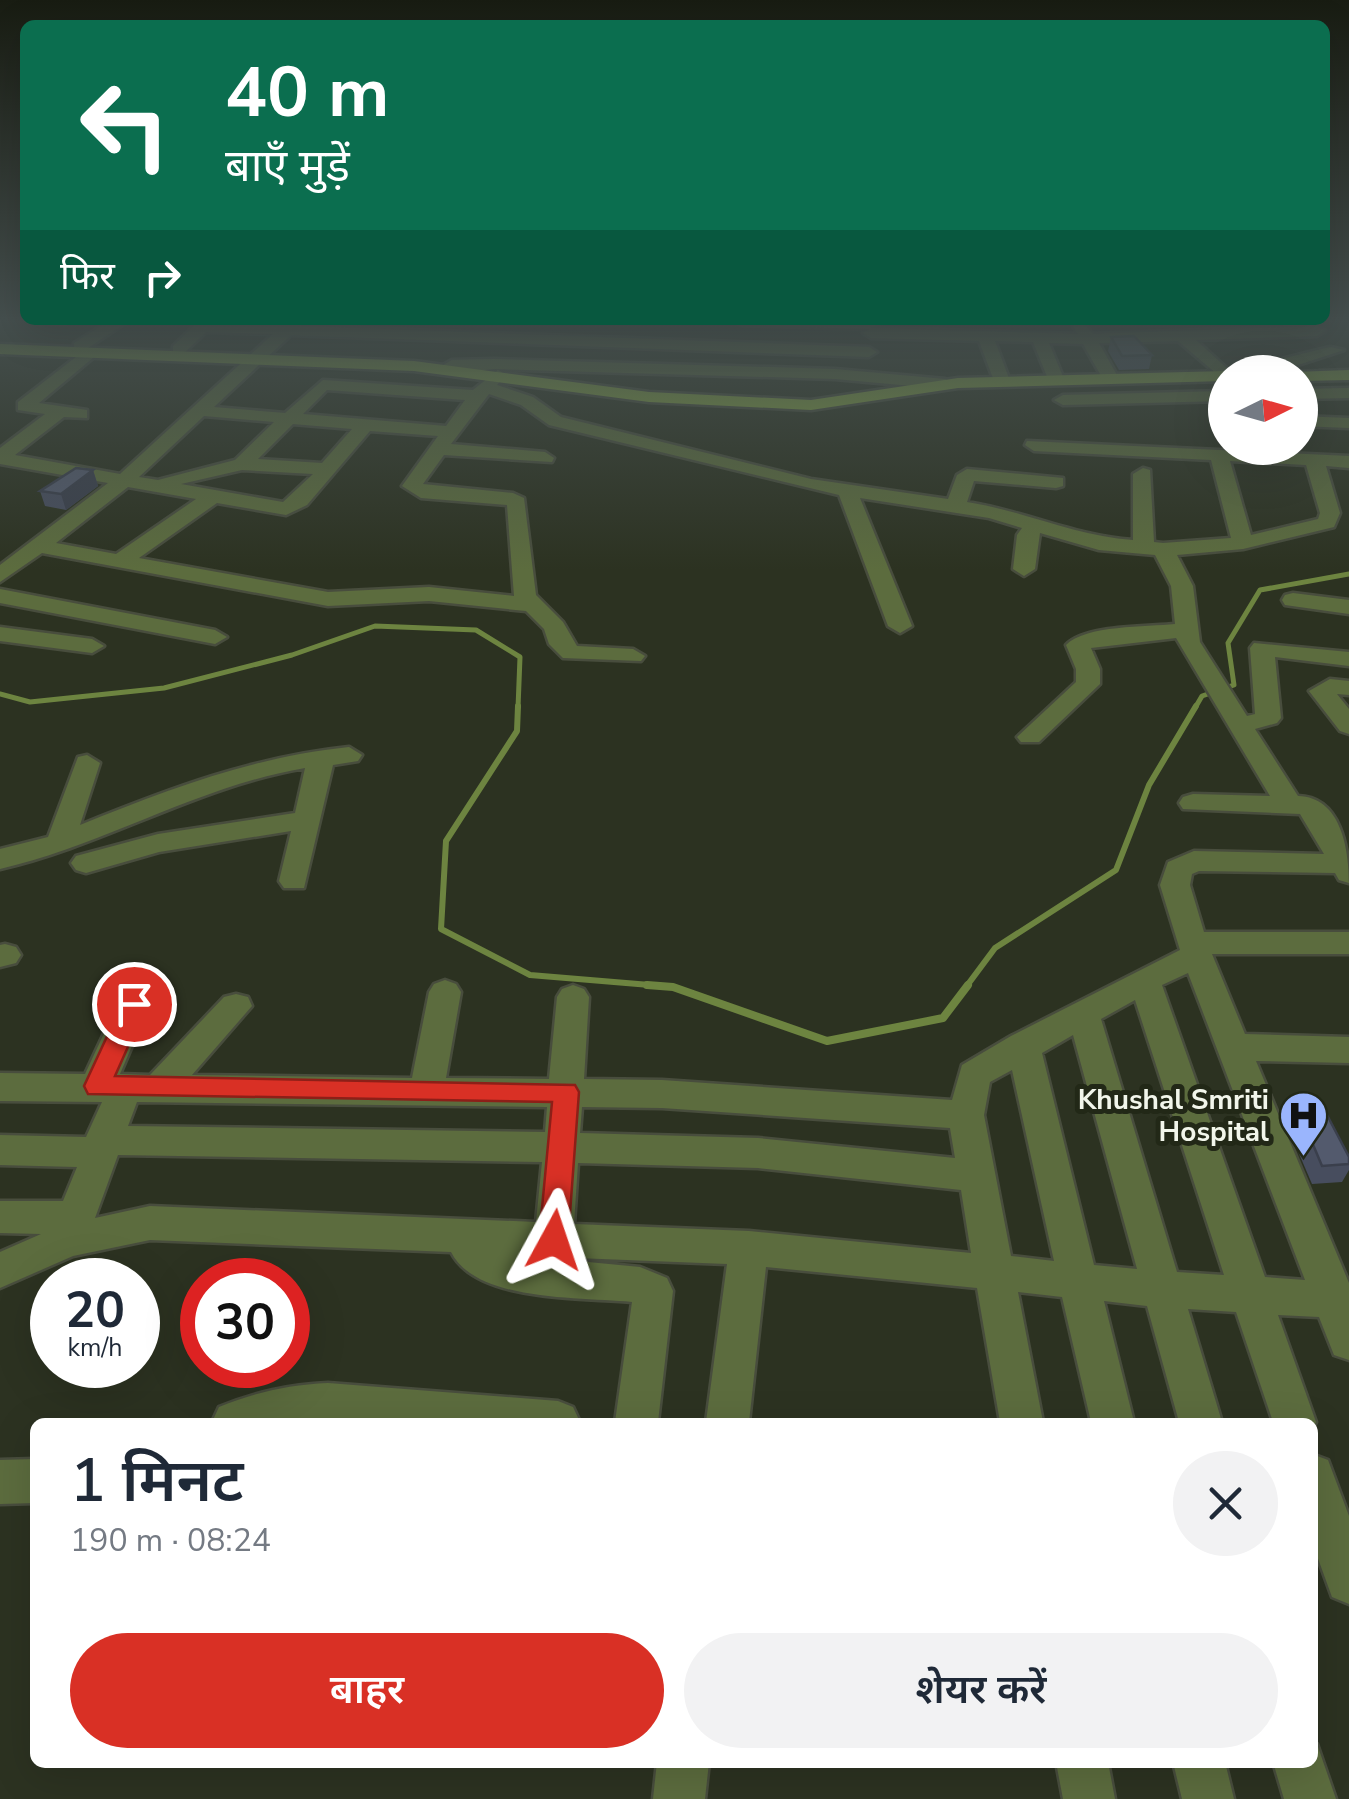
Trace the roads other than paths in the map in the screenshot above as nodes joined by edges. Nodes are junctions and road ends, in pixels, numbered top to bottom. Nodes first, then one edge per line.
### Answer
1 (28, 402) edge
2 (212, 402) edge
3 (306, 402) edge
4 (475, 402) edge
5 (529, 402) edge
6 (763, 402) edge
7 (836, 402) edge
8 (1064, 402) edge
9 (202, 411) junction
10 (59, 412) junction
11 (82, 414) dead end
12 (288, 418) junction
13 (1318, 422) edge
14 (366, 424) junction
15 (1349, 424) edge
16 (1074, 433) junction
17 (446, 440) junction
18 (1034, 446) dead end
19 (1208, 452) edge
20 (1318, 457) edge
21 (545, 458) dead end
22 (1, 461) edge
23 (1349, 462) edge
24 (242, 464) junction
25 (1221, 465) edge
26 (1311, 465) edge
27 (326, 469) junction
28 (1143, 474) dead end
29 (127, 478) junction
30 (160, 484) junction
31 (848, 492) junction
32 (214, 496) junction
33 (1053, 502) junction
34 (956, 506) junction
35 (1340, 518) edge
36 (1243, 543) junction
37 (39, 546) junction
38 (1153, 549) junction
39 (120, 562) junction
40 (1024, 569) dead end
41 (0, 575) edge
42 (0, 596) edge
43 (1293, 600) dead end
44 (528, 604) junction
45 (1349, 607) edge
46 (119, 620) junction
47 (900, 626) dead end
48 (0, 634) edge
49 (1186, 636) junction
50 (215, 637) dead end
51 (92, 646) junction
52 (633, 656) dead end
53 (1349, 660) edge
54 (74, 668) dead end
55 (1349, 688) edge
56 (1240, 725) junction
57 (1349, 726) edge
58 (1030, 737) dead end
59 (87, 764) dead end
60 (1193, 803) dead end
61 (1289, 804) junction
62 (308, 820) junction
63 (60, 844) junction
64 (0, 859) edge
65 (86, 863) dead end
66 (1347, 868) edge
67 (294, 880) dead end
68 (1349, 942) edge
69 (1195, 949) junction
70 (1144, 980) junction
71 (444, 992) dead end
72 (573, 997) dead end
73 (134, 1004) dead end
74 (236, 1006) dead end
75 (1084, 1016) junction
76 (1023, 1045) junction
77 (1233, 1048) junction
78 (1349, 1050) edge
79 (128, 1086) junction
80 (0, 1087) edge
81 (427, 1090) junction
82 (566, 1092) junction
83 (966, 1114) junction
84 (562, 1145) junction
85 (100, 1146) junction
86 (0, 1150) edge
87 (977, 1176) junction
88 (0, 1217) edge
89 (72, 1229) junction
90 (462, 1236) junction
91 (554, 1240) junction
92 (749, 1248) junction
93 (0, 1270) edge
94 (992, 1271) junction
95 (1076, 1280) junction
96 (1161, 1289) junction
97 (1249, 1296) junction
98 (1341, 1300) edge
99 (1349, 1340) edge
100 (246, 1418) edge
101 (507, 1418) edge
102 (636, 1418) edge
103 (728, 1418) edge
104 (1019, 1418) edge
105 (1111, 1418) edge
106 (1199, 1418) edge
107 (1293, 1418) edge
108 (30, 1481) edge
109 (0, 1482) edge
110 (1318, 1493) edge
111 (1349, 1580) edge
112 (682, 1768) edge
113 (1083, 1768) edge
114 (1200, 1768) edge
115 (1302, 1768) edge
116 (679, 1799) edge
117 (1088, 1799) edge
118 (1208, 1799) edge
119 (1310, 1799) edge

1 - 10 street
2 - 9 street
3 - 12 street
4 - 17 street
5 - 31 street
6 - 7 main road
8 - 16 street
9 - 12 street
9 - 29 street
10 - 11 street
10 - 22 street
12 - 14 street
12 - 24 street
13 - 15 street
14 - 17 street
14 - 27 street
16 - 18 street
16 - 19 street
17 - 21 street
17 - 44 street
20 - 23 street
22 - 29 street
24 - 27 street
24 - 30 street
25 - 36 street
26 - 35 street
27 - 32 street
28 - 38 street
29 - 30 street
29 - 37 street
30 - 32 street
31 - 34 street
31 - 47 street
32 - 39 street
33 - 34 street
33 - 34 street
33 - 38 street
33 - 40 street
35 - 36 street
36 - 38 street
37 - 39 street
37 - 41 street
38 - 49 street
39 - 44 street
42 - 46 street
43 - 45 street
44 - 52 street
46 - 50 street
46 - 51 street
48 - 51 street
49 - 56 street
49 - 58 street
51 - 54 street
53 - 56 street
55 - 57 street
56 - 61 street
59 - 63 street
60 - 61 street
61 - 66 street
62 - 63 street
62 - 65 street
62 - 67 street
63 - 64 street
66 - 69 street
68 - 69 street
69 - 70 street
69 - 77 street
70 - 75 street
70 - 97 street
71 - 81 street
72 - 82 street
73 - 79 street
74 - 79 street
75 - 76 street
75 - 96 street
76 - 83 street
76 - 95 street
77 - 78 street
77 - 98 street
79 - 80 street
79 - 81 street
79 - 85 street
81 - 82 street
82 - 83 street
82 - 84 street
83 - 87 street
84 - 85 street
84 - 87 street
84 - 91 street
85 - 86 street
85 - 89 street
87 - 94 street
88 - 89 street
89 - 90 street
89 - 93 street
90 - 91 street
90 - 102 street
91 - 92 street
92 - 94 street
92 - 103 street
94 - 95 street
94 - 104 street
95 - 96 street
95 - 105 street
96 - 97 street
96 - 106 street
97 - 98 street
97 - 107 street
98 - 99 street
100 - 101 street
108 - 109 street
110 - 111 street
112 - 116 street
113 - 117 street
114 - 118 street
115 - 119 street

